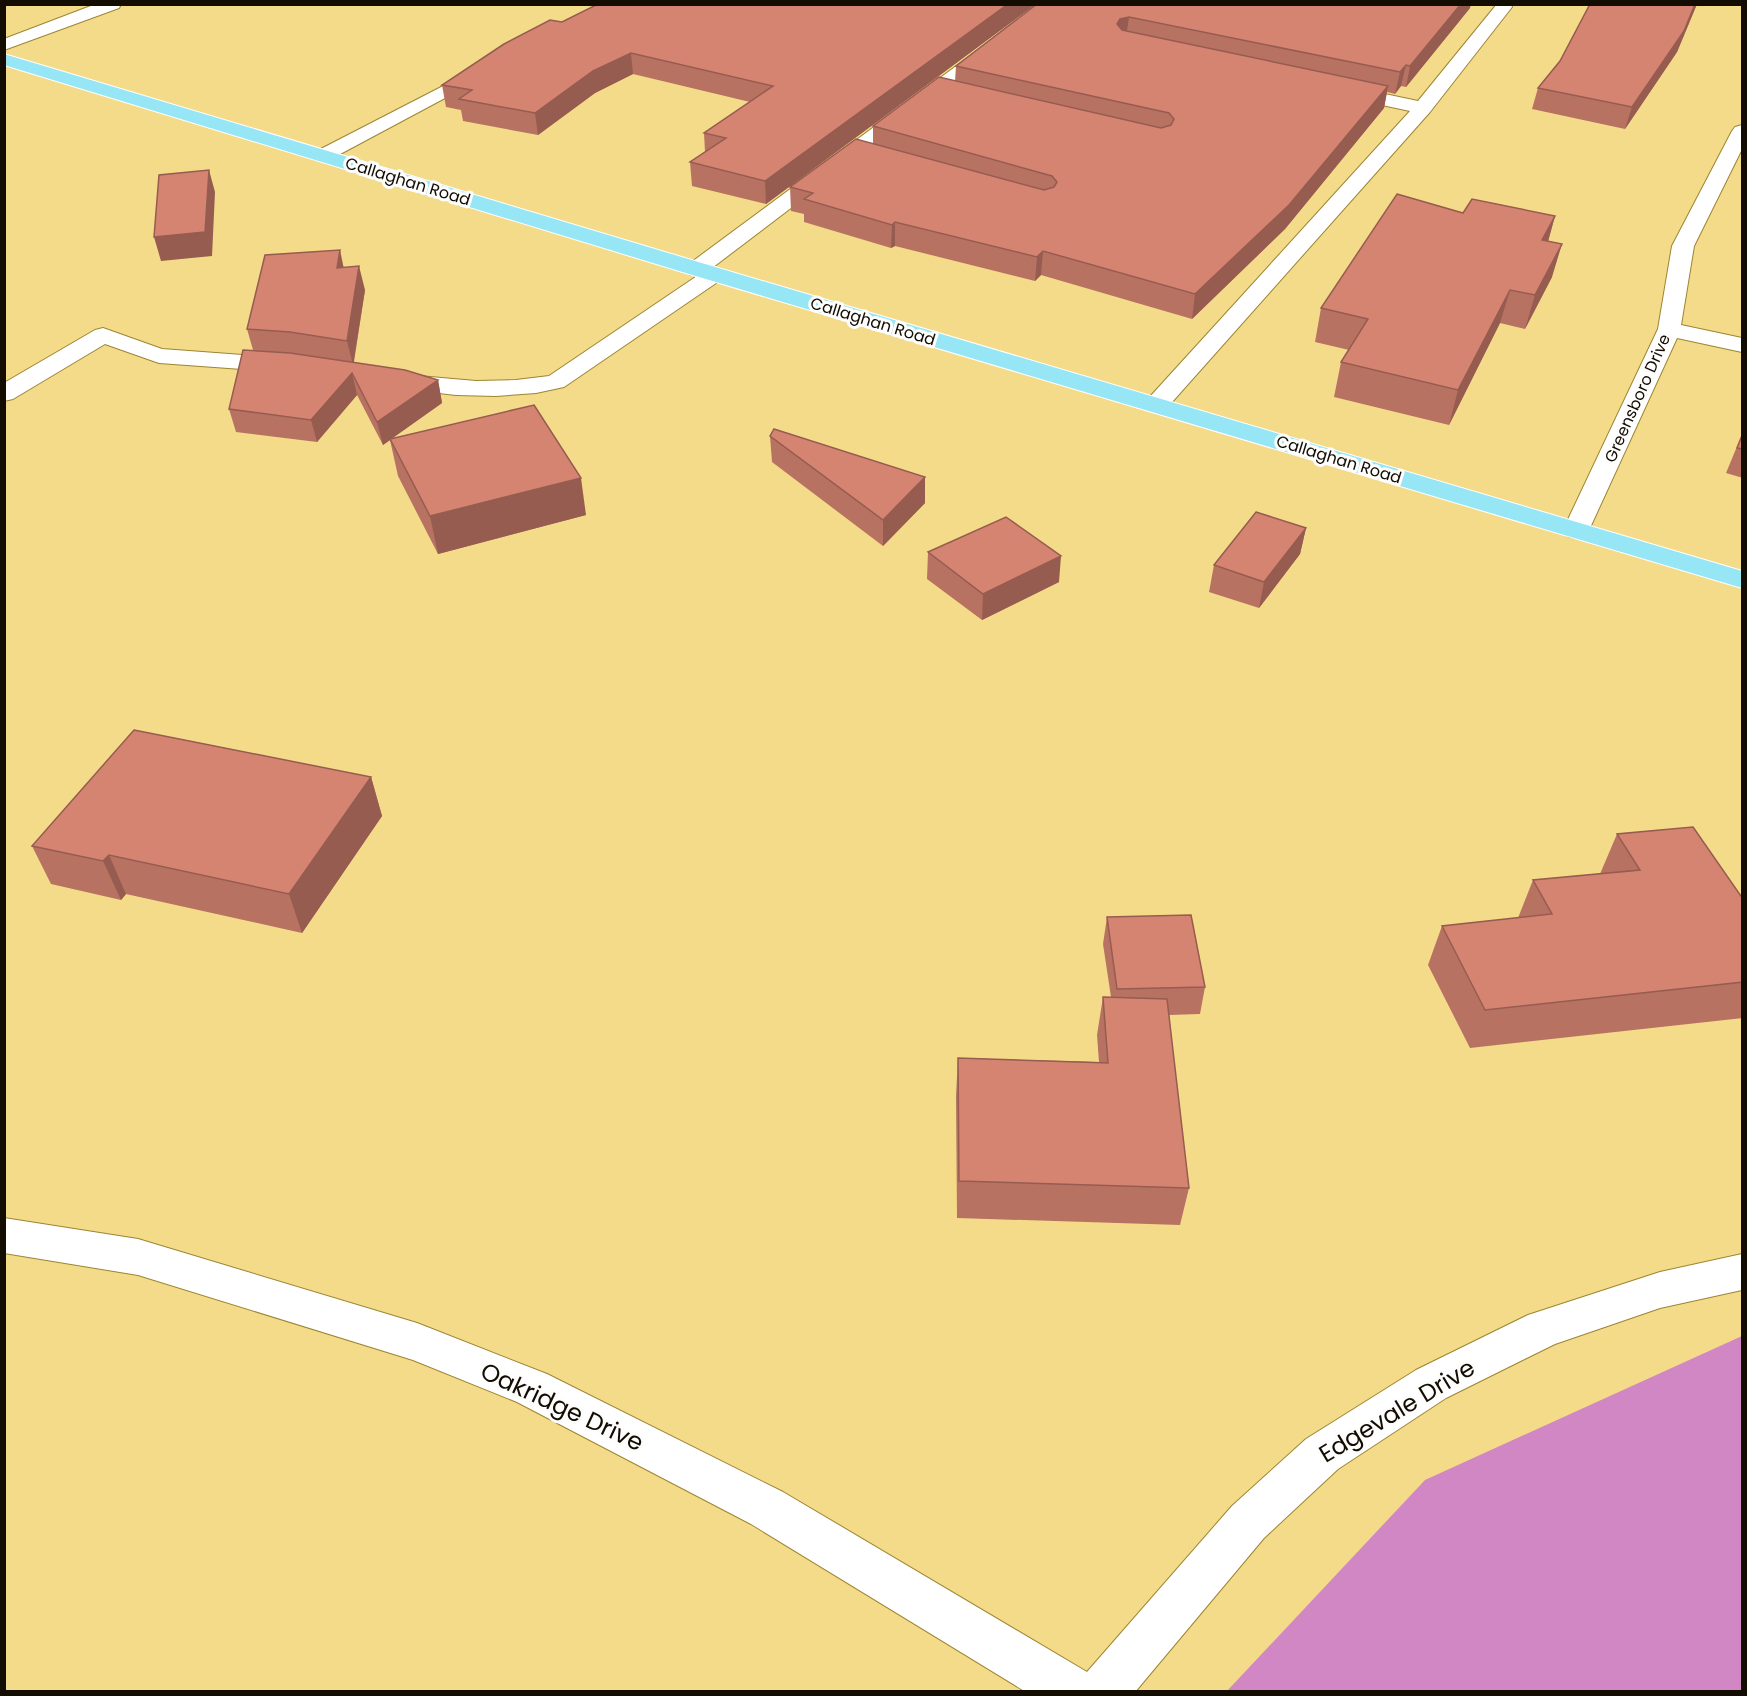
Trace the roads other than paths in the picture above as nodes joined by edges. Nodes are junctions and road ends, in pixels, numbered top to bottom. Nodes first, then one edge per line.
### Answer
1 (112, 4) edge
2 (1051, 4) edge
3 (1504, 7) dead end
4 (4, 45) edge
5 (4, 59) edge
6 (502, 60) edge
7 (1320, 86) edge
8 (936, 91) junction
9 (958, 96) edge
10 (1423, 108) junction
11 (1743, 131) edge
12 (853, 152) junction
13 (322, 156) junction
14 (873, 158) edge
15 (705, 271) junction
16 (1669, 329) junction
17 (1743, 345) edge
18 (307, 367) edge
19 (373, 378) edge
20 (4, 394) edge
21 (1156, 405) junction
22 (1576, 530) junction
23 (1743, 580) edge
24 (4, 1235) edge
25 (1743, 1272) edge
26 (1073, 1692) edge
27 (1102, 1692) edge

1 - 4 street
2 - 8 street
3 - 10 street
5 - 13 main road, Callaghan Road
6 - 13 street
7 - 10 street
8 - 9 street
8 - 12 street
10 - 21 street
11 - 16 street, Greensboro Drive
12 - 14 street
12 - 15 street
13 - 15 main road, Callaghan Road
15 - 19 street
15 - 21 main road, Callaghan Road
16 - 17 street
16 - 22 street, Greensboro Drive
18 - 20 street
21 - 22 main road, Callaghan Road
22 - 23 main road, Callaghan Road
24 - 26 street, Oakridge Drive
25 - 27 street, Edgevale Drive

